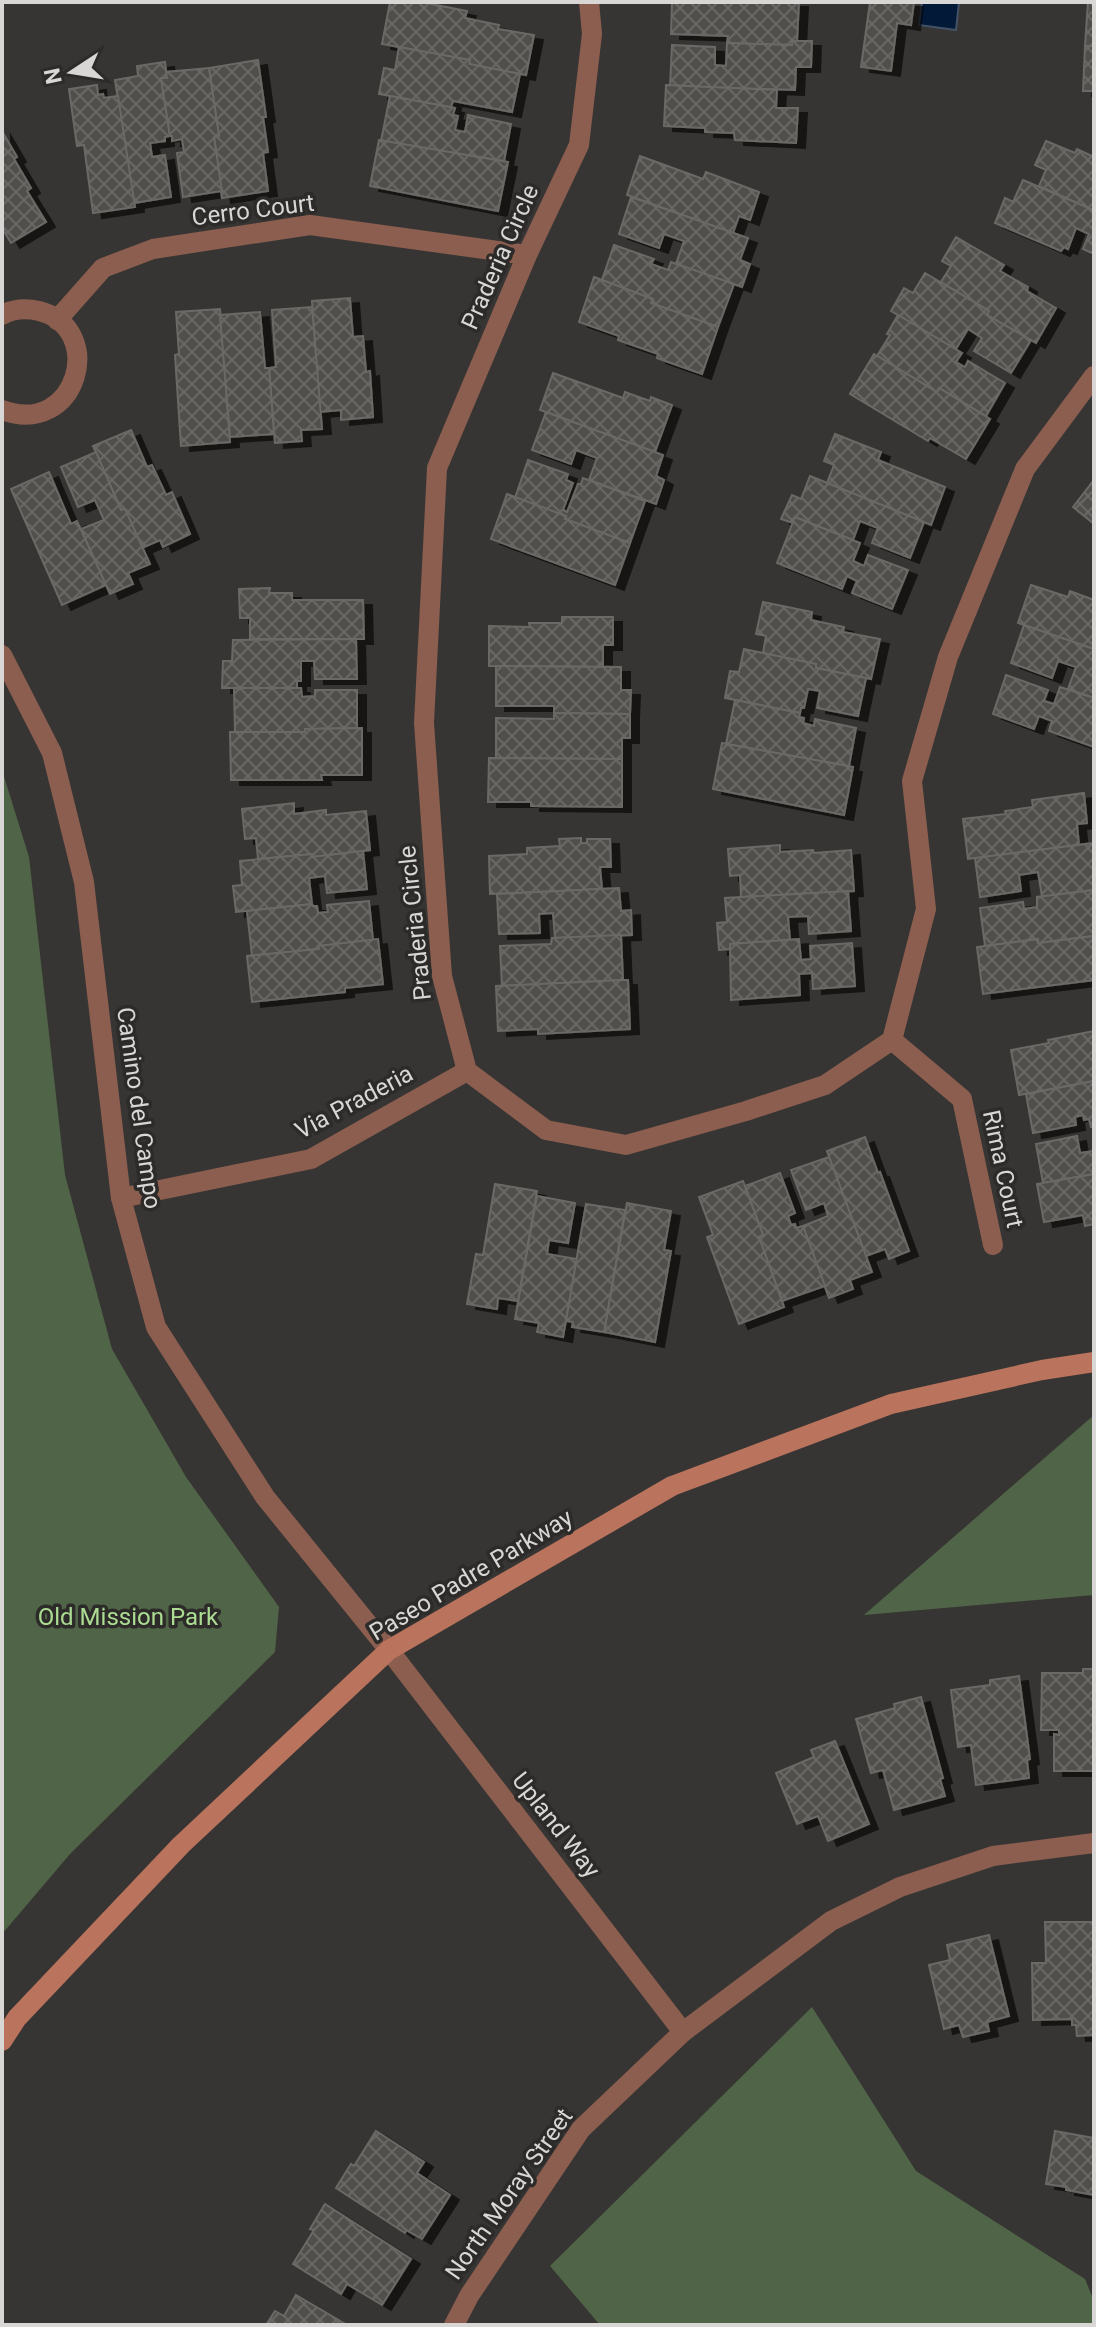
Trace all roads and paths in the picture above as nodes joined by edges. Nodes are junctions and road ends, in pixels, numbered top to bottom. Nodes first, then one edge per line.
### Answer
1 (589, 2) edge
2 (527, 255) junction
3 (2, 315) edge
4 (57, 320) junction
5 (1094, 376) edge
6 (2, 410) edge
7 (2, 655) edge
8 (892, 1040) junction
9 (467, 1071) junction
10 (121, 1198) junction
11 (993, 1245) dead end
12 (1094, 1362) edge
13 (389, 1650) junction
14 (1094, 1843) edge
15 (683, 2032) junction
16 (2, 2041) edge
17 (454, 2325) edge

1 - 2 street, Praderia Circle
2 - 4 street, Cerro Court
2 - 9 street, Praderia Circle
3 - 4 street
4 - 6 street
5 - 8 street
7 - 10 street, Camino del Campo
8 - 9 street
8 - 11 street, Rima Court
9 - 10 street, Via Praderia
10 - 13 street, Camino del Campo
12 - 13 main road, Paseo Padre Parkway
13 - 15 street, Upland Way
13 - 16 main road, Paseo Padre Parkway
14 - 15 street, North Moray Street
15 - 17 street, North Moray Street

